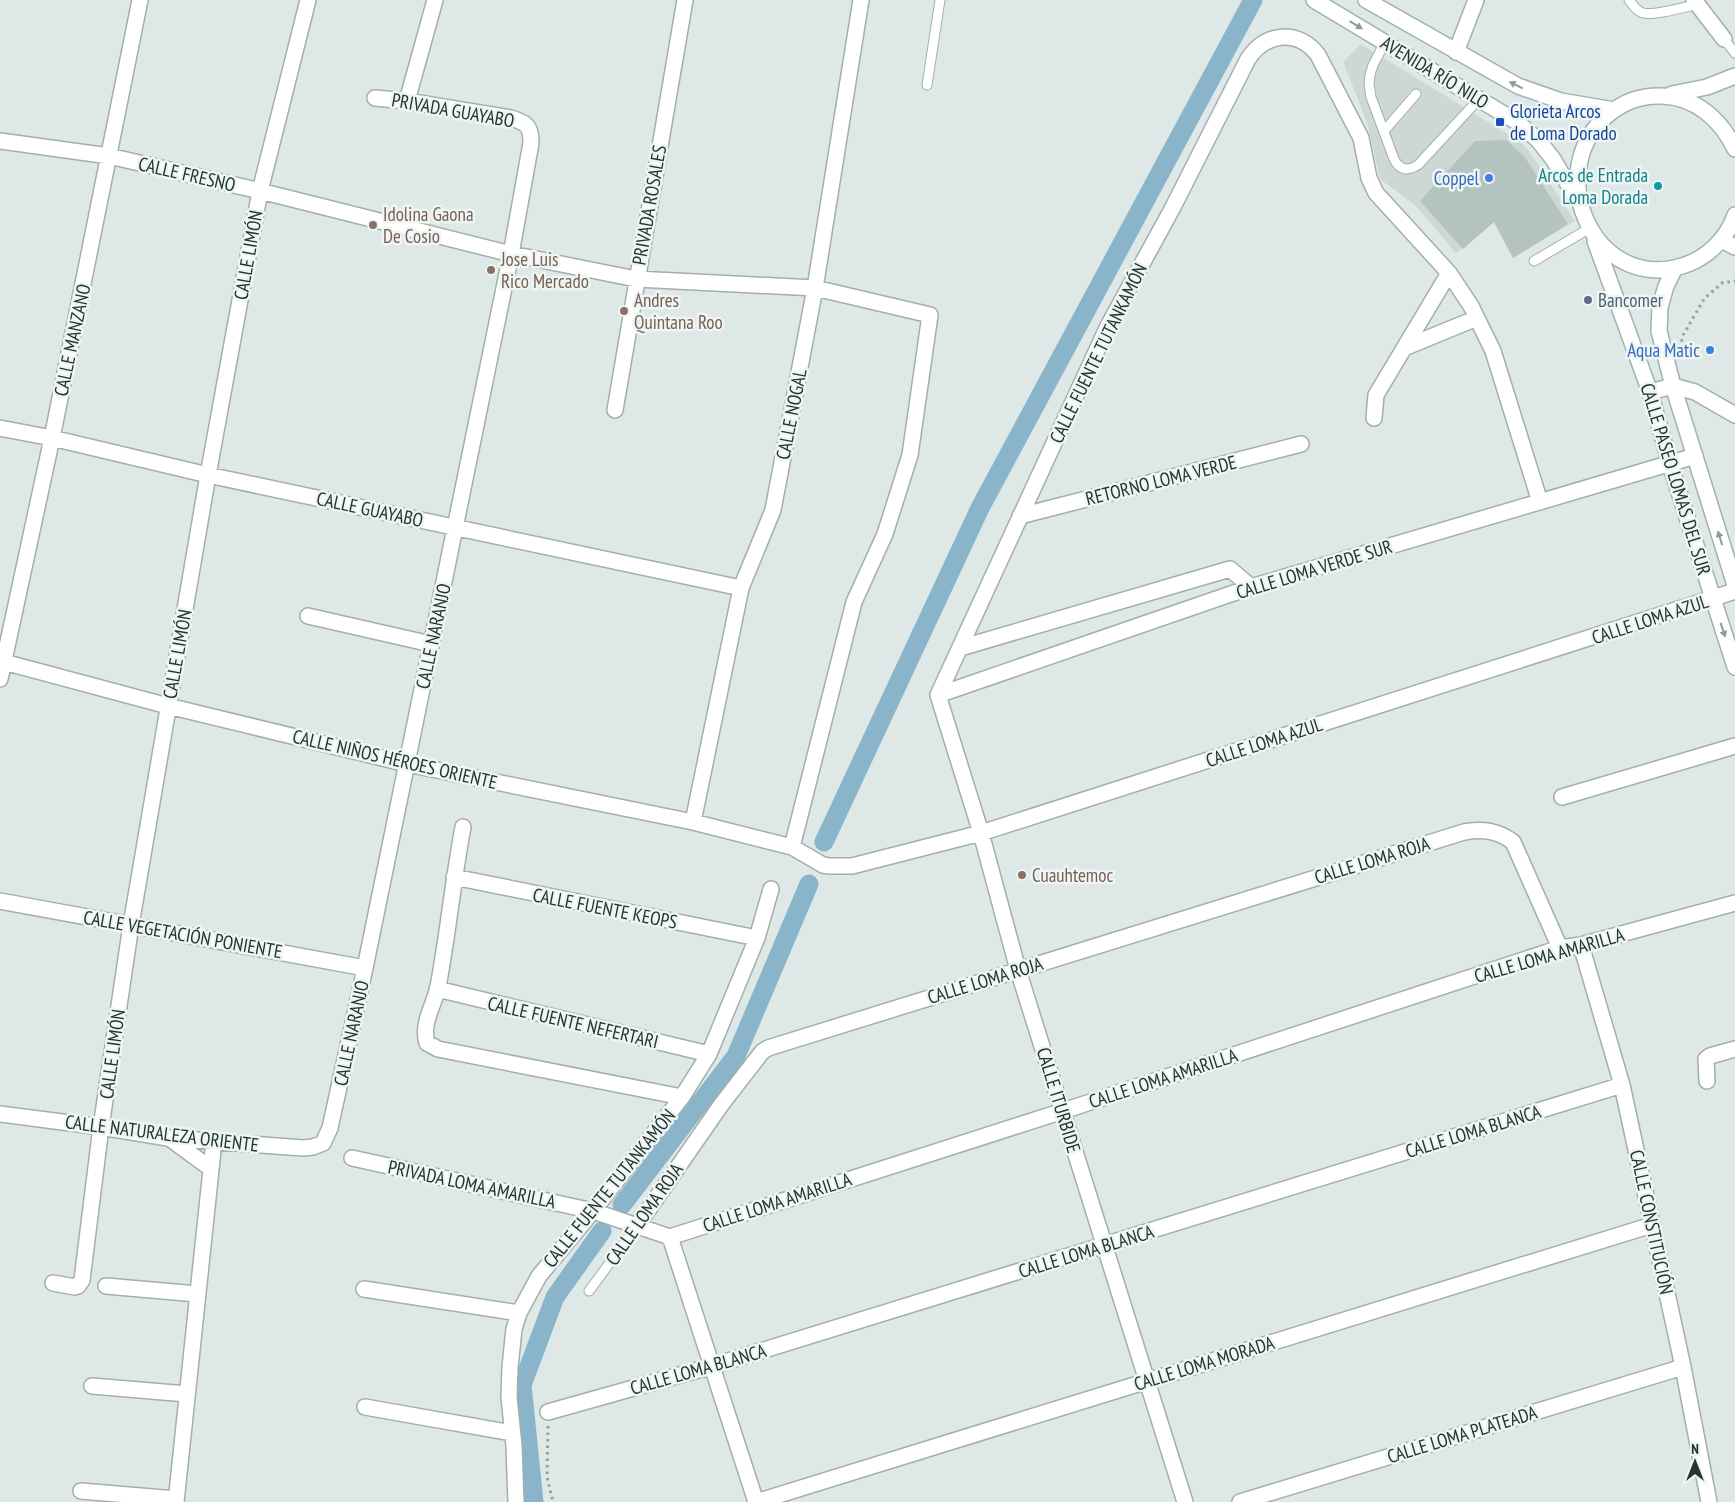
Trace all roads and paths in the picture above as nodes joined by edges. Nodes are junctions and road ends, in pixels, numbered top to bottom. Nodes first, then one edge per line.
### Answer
1 (140, 0) edge
2 (308, 0) edge
3 (435, 0) edge
4 (685, 0) edge
5 (861, 0) edge
6 (940, 0) edge
7 (1314, 0) edge
8 (1366, 0) edge
9 (1476, 0) edge
10 (1628, 0) edge
11 (1696, 2) edge
12 (1724, 39) joint
13 (1385, 42) junction
14 (1456, 52) junction
15 (1735, 53) edge
16 (1735, 76) edge
17 (927, 85) dead end
18 (1416, 94) dead end
19 (1663, 96) junction
20 (375, 98) dead end
21 (1479, 99) junction
22 (407, 101) junction
23 (1614, 110) junction
24 (529, 126) joint
25 (1384, 131) junction
26 (0, 141) edge
27 (1735, 149) edge
28 (109, 156) junction
29 (260, 191) junction
30 (1579, 204) junction
31 (1735, 215) edge
32 (1592, 232) junction
33 (1721, 240) junction
34 (1735, 247) edge
35 (511, 254) junction
36 (1534, 261) dead end
37 (1675, 268) junction
38 (1450, 273) junction
39 (636, 279) junction
40 (1735, 280) edge
41 (815, 288) junction
42 (1477, 318) junction
43 (1404, 348) junction
44 (1680, 352) dead end
45 (1673, 386) junction
46 (1650, 392) junction
47 (614, 410) dead end
48 (1735, 414) edge
49 (1374, 418) dead end
50 (0, 428) edge
51 (52, 438) junction
52 (1301, 444) dead end
53 (1694, 456) junction
54 (1670, 464) junction
55 (208, 475) junction
56 (1540, 502) junction
57 (1020, 516) junction
58 (455, 527) junction
59 (1735, 584) edge
60 (1251, 587) junction
61 (741, 588) junction
62 (1735, 591) edge
63 (1713, 599) junction
64 (308, 616) dead end
65 (431, 644) junction
66 (960, 648) junction
67 (2, 661) edge
68 (1735, 667) edge
69 (0, 679) edge
70 (938, 695) junction
71 (168, 706) junction
72 (1735, 746) edge
73 (407, 764) junction
74 (1562, 797) dead end
75 (693, 822) junction
76 (463, 827) dead end
77 (981, 832) junction
78 (792, 847) junction
79 (454, 878) junction
80 (772, 889) dead end
81 (0, 901) edge
82 (1735, 903) edge
83 (131, 925) junction
84 (757, 938) junction
85 (1581, 945) junction
86 (1560, 948) junction
87 (365, 968) junction
88 (1018, 970) junction
89 (437, 989) junction
90 (1735, 1049) edge
91 (709, 1054) junction
92 (1707, 1081) dead end
93 (1622, 1085) junction
94 (682, 1097) junction
95 (1063, 1111) junction
96 (0, 1114) edge
97 (101, 1127) junction
98 (168, 1138) junction
99 (214, 1142) junction
100 (323, 1143) joint
101 (352, 1158) dead end
102 (210, 1168) junction
103 (593, 1211) junction
104 (1652, 1225) junction
105 (637, 1226) junction
106 (670, 1237) junction
107 (1104, 1245) junction
108 (53, 1283) dead end
109 (106, 1286) dead end
110 (364, 1289) dead end
111 (590, 1291) dead end
112 (197, 1294) junction
113 (519, 1313) junction
114 (712, 1366) junction
115 (1683, 1367) junction
116 (1147, 1381) junction
117 (92, 1386) dead end
118 (187, 1394) junction
119 (366, 1407) dead end
120 (548, 1412) joint
121 (512, 1434) junction
122 (82, 1492) dead end
123 (123, 1498) edge
124 (176, 1500) edge
125 (516, 1502) edge
126 (553, 1502) edge
127 (756, 1502) edge
128 (1185, 1502) edge
129 (1240, 1502) edge
130 (1709, 1502) edge

1 - 28 street, CALLE MANZANO
2 - 29 street, CALLE LIMÓN
3 - 22 street
4 - 39 street, PRIVADA ROSALES
5 - 41 street, CALLE NOGAL
6 - 17 lane
7 -> 13 street, AVENIDA RÍO NILO
8 - 14 street, AVENIDA RÍO NILO
9 - 14 street
10 - 11 lane
11 - 12 street
12 - 15 lane
13 - 21 street, AVENIDA RÍO NILO
13 - 25 lane
23 -> 14 street, AVENIDA RÍO NILO
16 - 19 street
18 - 25 lane
19 - 23 street
19 - 27 street
20 - 22 street, PRIVADA GUAYABO
21 - 25 lane
21 - 30 street, AVENIDA RÍO NILO
22 - 24 street, PRIVADA GUAYABO
23 - 30 street
24 - 35 street, CALLE NARANJO
26 - 28 street, CALLE FRESNO
28 - 29 street, CALLE FRESNO
28 - 51 street, CALLE MANZANO
29 - 35 street, CALLE FRESNO
29 - 55 street, CALLE LIMÓN
30 - 32 street, AVENIDA RÍO NILO
31 - 33 street
32 - 36 lane
32 - 37 street
32 - 46 street, CALLE PASEO LOMAS DEL SUR
33 - 34 street
33 - 37 street
35 - 39 street, CALLE FRESNO
35 - 58 street, CALLE NARANJO
37 - 45 street, CALLE PASEO LOMAS DEL SUR
38 - 42 street
38 - 43 street
38 - 57 street, CALLE FUENTE TUTANKAMÓN
39 - 41 street, CALLE FRESNO
39 - 47 street, PRIVADA ROSALES
40 - 44 path
41 - 61 street, CALLE NOGAL
41 - 78 street, CALLE FRESNO
42 - 43 street
42 - 56 street
43 - 49 street
45 - 46 street
45 - 48 street
45 - 53 street, CALLE PASEO LOMAS DEL SUR
46 - 54 street, CALLE PASEO LOMAS DEL SUR
50 - 51 street, CALLE GUAYABO
51 - 55 street, CALLE GUAYABO
51 - 67 street, CALLE MANZANO
52 - 57 street, RETORNO LOMA VERDE
53 - 54 street, CALLE LOMA VERDE SUR
59 -> 53 street, CALLE PASEO LOMAS DEL SUR
54 - 56 street, CALLE LOMA VERDE SUR
54 - 63 street, CALLE PASEO LOMAS DEL SUR
55 - 58 street, CALLE GUAYABO
55 - 71 street, CALLE LIMÓN
56 - 60 street, CALLE LOMA VERDE SUR
57 - 66 street, CALLE FUENTE TUTANKAMÓN
58 - 61 street, CALLE GUAYABO
58 - 65 street, CALLE NARANJO
60 - 66 street
60 - 70 street, CALLE LOMA VERDE SUR
61 - 75 street, CALLE NOGAL
62 - 63 street, CALLE LOMA AZUL
63 -> 68 street, CALLE PASEO LOMAS DEL SUR
63 - 77 street, CALLE LOMA AZUL
64 - 65 street
65 - 73 street, CALLE NARANJO
66 - 70 street, CALLE FUENTE TUTANKAMÓN
67 - 69 street, CALLE MANZANO
67 - 71 street, CALLE NIÑOS HÉROES ORIENTE
70 - 77 street, CALLE ITURBIDE
71 - 73 street, CALLE NIÑOS HÉROES ORIENTE
71 - 83 street, CALLE LIMÓN
72 - 74 street
73 - 75 street, CALLE NIÑOS HÉROES ORIENTE
73 - 87 street, CALLE NARANJO
75 - 78 street, CALLE NIÑOS HÉROES ORIENTE
76 - 79 street
77 - 78 street, CALLE LOMA AZUL
77 - 88 street, CALLE ITURBIDE
79 - 84 street, CALLE FUENTE KEOPS
79 - 89 street
80 - 84 street, CALLE FUENTE TUTANKAMÓN
81 - 83 street, CALLE VEGETACIÓN PONIENTE
82 - 85 street, CALLE LOMA AMARILLA
83 - 87 street, CALLE VEGETACIÓN PONIENTE
83 - 97 street, CALLE LIMÓN
84 - 91 street, CALLE FUENTE TUTANKAMÓN
85 - 86 street, CALLE LOMA AMARILLA
85 - 93 street, CALLE CONSTITUCIÓN
86 - 88 street, CALLE LOMA ROJA
86 - 95 street, CALLE LOMA AMARILLA
87 - 100 street, CALLE NARANJO
88 - 95 street, CALLE ITURBIDE
88 - 105 street, CALLE LOMA ROJA
89 - 91 street, CALLE FUENTE NEFERTARI
89 - 94 street
90 - 92 street
91 - 94 street, CALLE FUENTE TUTANKAMÓN
93 - 104 street, CALLE CONSTITUCIÓN
93 - 107 street, CALLE LOMA BLANCA
94 - 103 street, CALLE FUENTE TUTANKAMÓN
95 - 106 street, CALLE LOMA AMARILLA
95 - 107 street, CALLE ITURBIDE
96 - 97 street, CALLE NATURALEZA ORIENTE
97 - 98 street, CALLE NATURALEZA ORIENTE
97 - 108 street, CALLE LIMÓN
98 - 99 street, CALLE NATURALEZA ORIENTE
98 - 102 street
99 - 100 street, CALLE NATURALEZA ORIENTE
99 - 102 street
101 - 103 street, PRIVADA LOMA AMARILLA
102 - 112 street
103 - 105 street
103 - 113 street, CALLE FUENTE TUTANKAMÓN
104 - 115 street, CALLE CONSTITUCIÓN
104 - 116 street, CALLE LOMA MORADA
105 - 106 street
105 - 111 lane, CALLE LOMA ROJA
106 - 114 street
107 - 114 street, CALLE LOMA BLANCA
107 - 116 street, CALLE ITURBIDE
109 - 112 street
110 - 113 street
112 - 118 street
113 - 121 street, CALLE FUENTE TUTANKAMÓN
114 - 120 street, CALLE LOMA BLANCA
114 - 127 street
115 - 129 street, CALLE LOMA PLATEADA
115 - 130 street, CALLE CONSTITUCIÓN
116 - 127 street, CALLE LOMA MORADA
116 - 128 street, CALLE ITURBIDE
117 - 118 street
118 - 124 street
119 - 121 street
120 - 126 path
121 - 125 street, CALLE FUENTE TUTANKAMÓN
122 - 123 street
123 - 124 street

